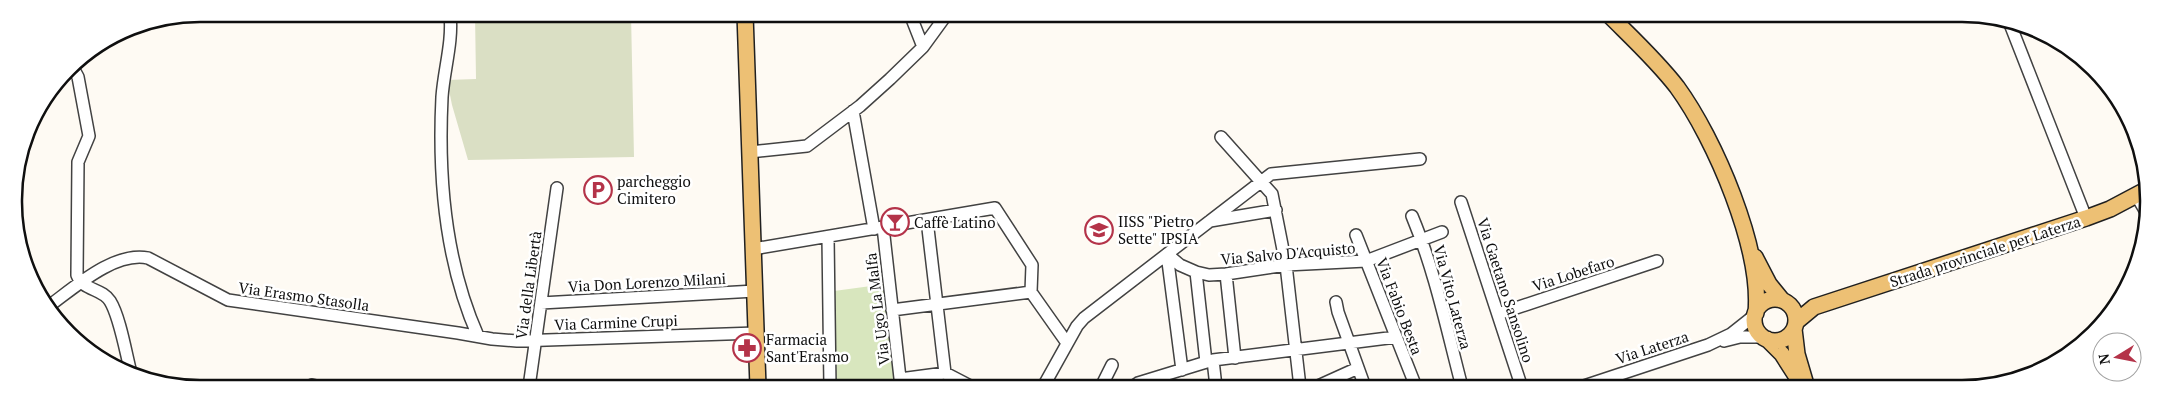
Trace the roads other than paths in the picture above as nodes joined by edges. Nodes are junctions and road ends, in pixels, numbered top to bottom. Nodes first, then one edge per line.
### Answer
1 (450, 22) edge
2 (744, 22) edge
3 (913, 22) edge
4 (941, 22) edge
5 (1616, 22) edge
6 (2013, 31) edge
7 (923, 47) junction
8 (76, 74) edge
9 (852, 111) junction
10 (1221, 137) dead end
11 (750, 152) junction
12 (1420, 159) dead end
13 (1262, 180) junction
14 (557, 188) dead end
15 (2140, 193) edge
16 (1461, 202) dead end
17 (1276, 210) junction
18 (1412, 216) dead end
19 (2086, 218) junction
20 (927, 220) junction
21 (1209, 221) junction
22 (878, 228) junction
23 (1744, 231) junction
24 (1442, 232) dead end
25 (1356, 236) dead end
26 (828, 237) junction
27 (1422, 238) junction
28 (753, 250) junction
29 (1167, 254) junction
30 (1366, 261) junction
31 (1657, 261) dead end
32 (1286, 266) junction
33 (1196, 272) junction
34 (1226, 274) junction
35 (81, 284) junction
36 (755, 291) junction
37 (1031, 292) junction
38 (1784, 301) junction
39 (54, 302) edge
40 (1336, 302) dead end
41 (541, 303) junction
42 (937, 304) junction
43 (1824, 304) junction
44 (892, 310) junction
45 (1498, 314) junction
46 (1755, 314) junction
47 (1795, 325) junction
48 (756, 332) junction
49 (478, 336) junction
50 (1396, 337) junction
51 (1766, 338) junction
52 (535, 340) junction
53 (1068, 343) junction
54 (1350, 344) junction
55 (1708, 345) junction
56 (1296, 351) junction
57 (1235, 358) junction
58 (1210, 361) junction
59 (129, 364) edge
60 (1112, 366) dead end
61 (1358, 368) junction
62 (1182, 370) junction
63 (945, 373) junction
64 (530, 380) edge
65 (758, 380) edge
66 (830, 380) edge
67 (900, 380) edge
68 (914, 380) edge
69 (958, 380) edge
70 (1047, 380) edge
71 (1105, 380) edge
72 (1148, 380) edge
73 (1214, 380) edge
74 (1299, 380) edge
75 (1331, 380) edge
76 (1362, 380) edge
77 (1413, 380) edge
78 (1460, 380) edge
79 (1519, 380) edge
80 (1602, 380) edge
81 (1797, 380) edge
82 (1804, 380) edge

1 - 49 street
2 - 11 main road
3 - 7 street
4 - 7 street
5 - 23 main road
6 - 19 street
7 - 9 street
8 - 35 street
9 - 11 street
9 - 22 street, Via Ugo La Malfa
10 - 13 street
11 - 28 main road
12 - 13 street
13 - 17 street
13 - 21 street
14 - 41 street, Via della Libertà
15 - 19 main road, Strada provinciale per Laterza
16 - 45 street, Via Gaetano Sansolino
17 - 21 street
17 - 32 street
18 - 27 street, Via Vito Laterza
19 - 43 main road, Strada provinciale per Laterza
20 - 22 street
20 - 37 street
20 - 42 street
21 - 29 street
22 - 26 street
22 - 44 street, Via Ugo La Malfa
23 - 38 main road
23 - 46 main road
24 - 27 street, Via Salvo D'Acquisto
25 - 30 street, Via Fabio Besta
26 - 28 street
26 - 66 street
27 - 30 street, Via Salvo D'Acquisto
27 - 78 street, Via Vito Laterza
28 - 36 main road
29 - 33 street, Via Salvo D'Acquisto
29 - 53 street
29 - 62 street
30 - 32 street, Via Salvo D'Acquisto
30 - 50 street, Via Fabio Besta
31 - 45 street, Via Lobefaro
32 - 34 street, Via Salvo D'Acquisto
32 - 56 street
33 - 34 street, Via Salvo D'Acquisto
33 - 58 street
34 - 57 street
35 - 39 street, Via Erasmo Stasolla
35 - 49 street, Via Erasmo Stasolla
35 - 59 street
36 - 41 street, Via Don Lorenzo Milani
36 - 48 main road
37 - 42 street
37 - 53 street
38 - 43 main road
38 - 46 main road
38 - 47 main road
40 - 54 street
41 - 52 street, Via della Libertà
42 - 44 street
42 - 63 street
43 - 47 main road
44 - 67 street, Via Ugo La Malfa
45 - 79 street, Via Gaetano Sansolino
46 - 51 main road
46 - 55 street
47 - 51 main road
47 - 82 main road
48 - 52 street, Via Carmine Crupi
48 - 65 main road
49 - 52 street, Via Carmine Crupi
50 - 54 street
50 - 77 street, Via Fabio Besta
51 - 55 street
51 - 81 main road
52 - 64 street, Via della Libertà
53 - 70 street
54 - 56 street
54 - 61 street
55 - 80 street, Via Laterza
56 - 57 street
56 - 74 street
57 - 58 street
58 - 62 street
58 - 73 street
60 - 71 street
61 - 75 street
61 - 76 street
62 - 72 street
63 - 68 street
63 - 69 street

